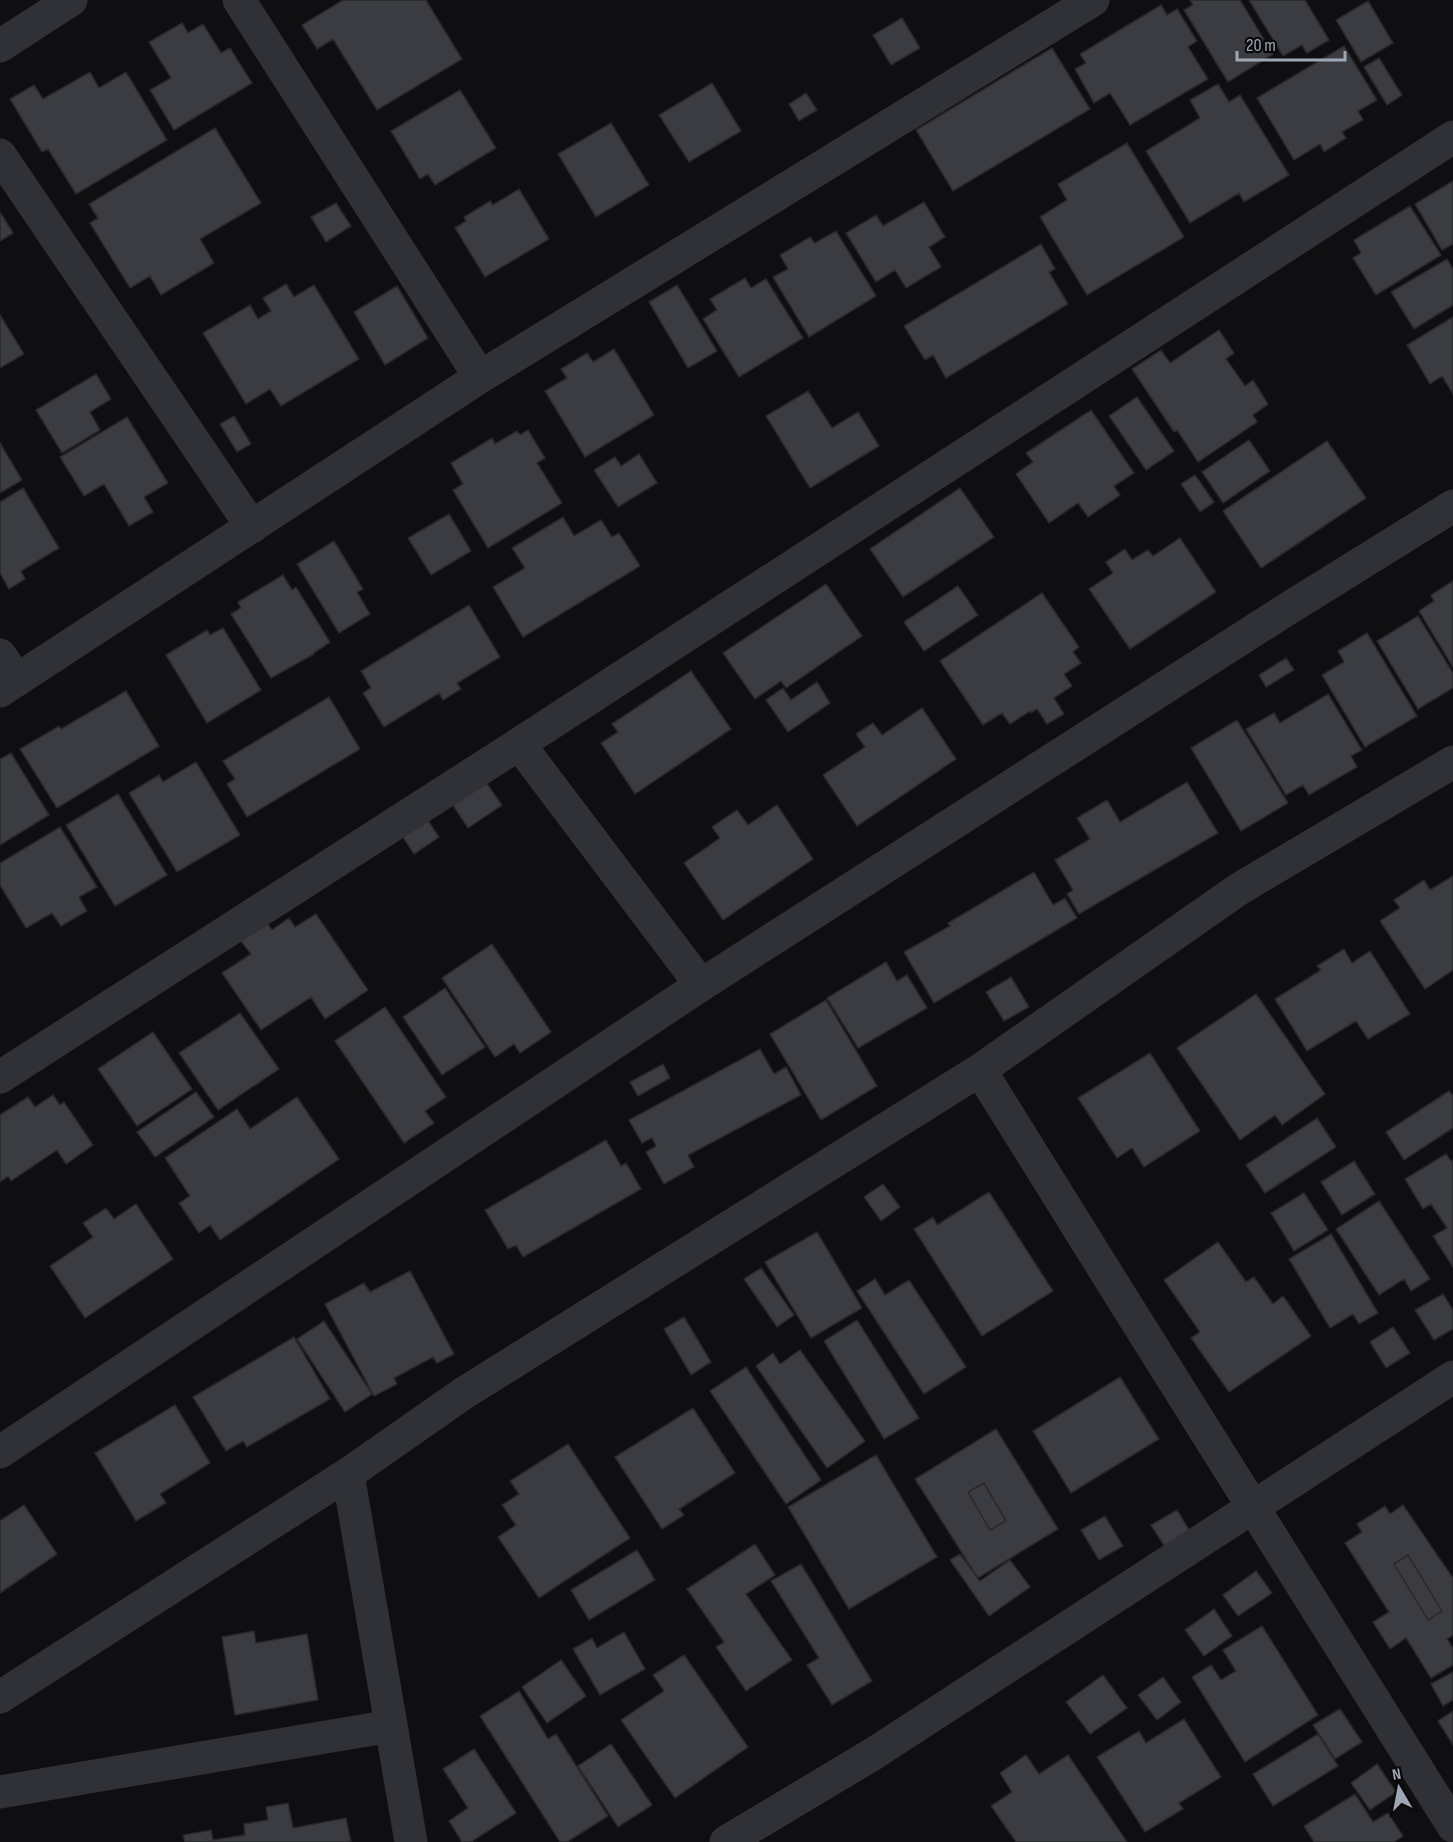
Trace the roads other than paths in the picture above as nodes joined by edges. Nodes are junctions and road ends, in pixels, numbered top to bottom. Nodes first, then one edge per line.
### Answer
1 (71, 0) edge
2 (240, 0) edge
3 (1093, 0) edge
4 (0, 46) edge
5 (1453, 137) edge
6 (0, 155) edge
7 (480, 377) junction
8 (1453, 506) edge
9 (252, 527) junction
10 (6, 675) edge
11 (519, 744) junction
12 (1453, 762) edge
13 (701, 985) junction
14 (980, 1070) junction
15 (0, 1077) edge
16 (1453, 1377) edge
17 (0, 1452) edge
18 (348, 1474) junction
19 (1255, 1507) junction
20 (0, 1697) edge
21 (391, 1726) junction
22 (0, 1792) edge
23 (1453, 1826) edge
24 (411, 1842) edge
25 (726, 1842) edge

1 - 4 street
2 - 7 street
3 - 7 street
5 - 11 street
6 - 9 street
7 - 9 street
8 - 13 street
9 - 10 street
11 - 13 street
11 - 15 street
12 - 14 street
13 - 17 street
14 - 18 street
14 - 19 street
16 - 19 street
18 - 20 street
18 - 21 street
19 - 23 street
19 - 25 street
21 - 22 street
21 - 24 street

